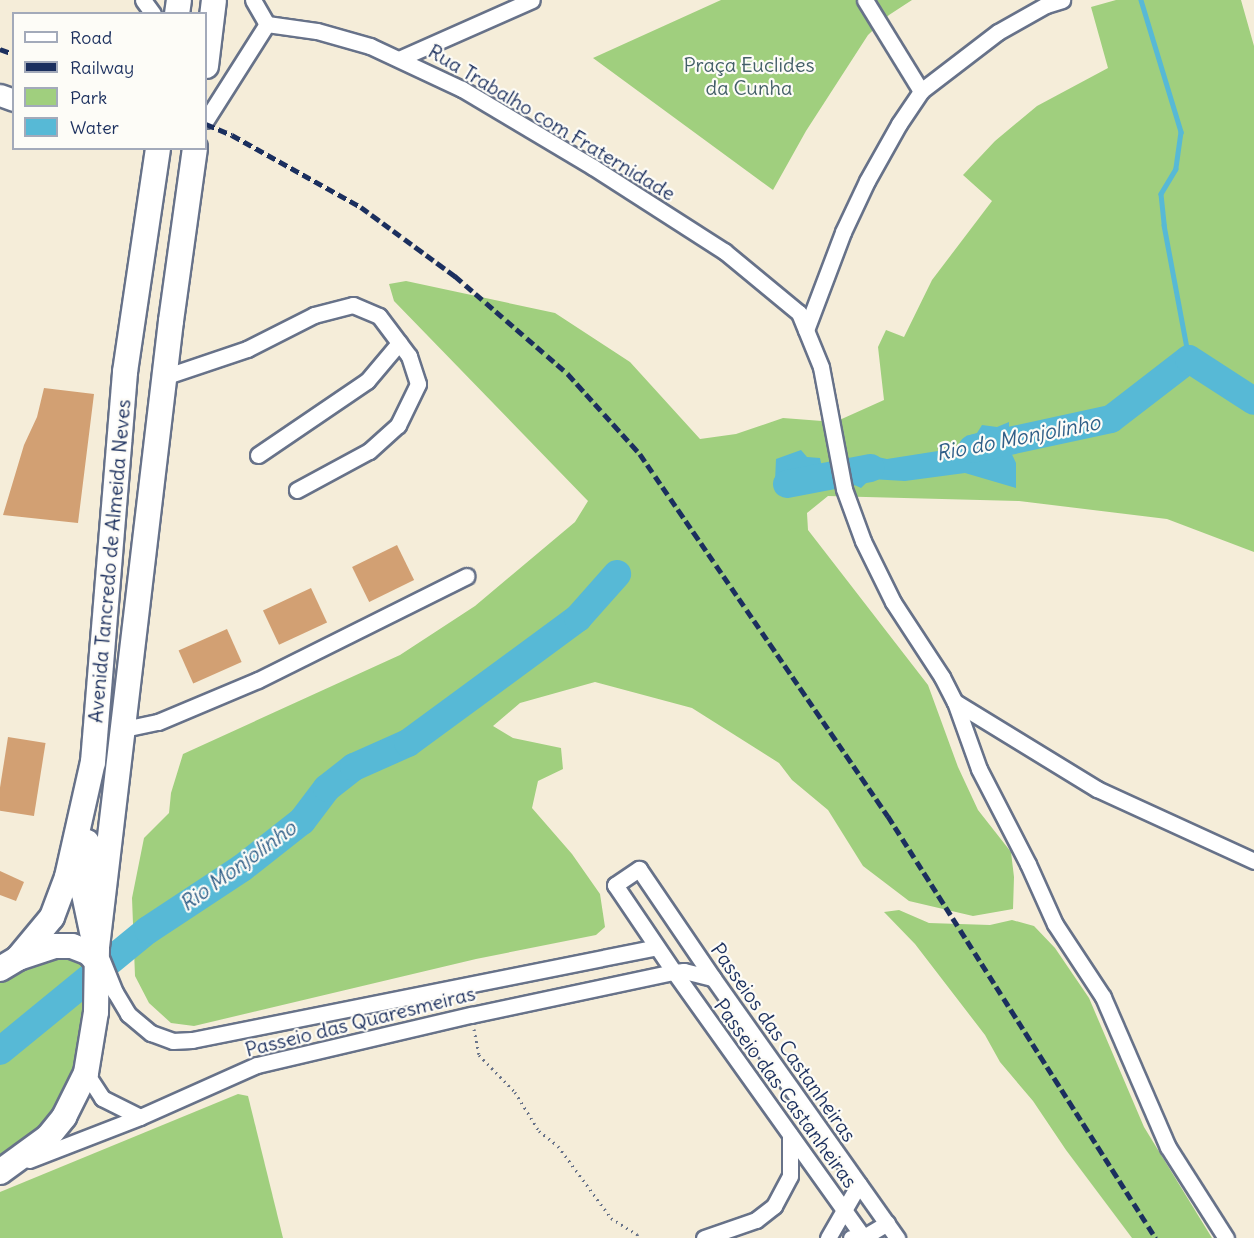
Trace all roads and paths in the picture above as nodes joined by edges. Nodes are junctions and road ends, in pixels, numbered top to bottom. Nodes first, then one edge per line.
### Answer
1 (214, 0) edge
2 (253, 0) edge
3 (532, 0) edge
4 (865, 0) edge
5 (1062, 0) edge
6 (267, 24) junction
7 (207, 58) edge
8 (401, 58) junction
9 (921, 91) junction
10 (207, 118) edge
11 (154, 150) edge
12 (195, 150) edge
13 (132, 315) junction
14 (171, 321) junction
15 (806, 330) junction
16 (399, 343) junction
17 (125, 372) junction
18 (164, 377) junction
19 (258, 455) dead end
20 (297, 490) dead end
21 (466, 576) dead end
22 (955, 702) junction
23 (123, 729) junction
24 (93, 762) junction
25 (1254, 861) edge
26 (656, 947) junction
27 (98, 955) junction
28 (9, 964) edge
29 (674, 972) junction
30 (713, 978) junction
31 (471, 1015) junction
32 (86, 1073) junction
33 (140, 1117) junction
34 (790, 1136) junction
35 (841, 1159) junction
36 (3, 1171) edge
37 (819, 1176) junction
38 (860, 1184) junction
39 (844, 1210) junction
40 (887, 1223) junction
41 (723, 1235) edge
42 (638, 1238) edge
43 (705, 1238) edge
44 (828, 1238) edge
45 (860, 1238) edge
46 (897, 1238) edge
47 (1226, 1238) edge

1 - 7 main road
2 - 6 street
3 - 8 street
4 - 9 street
5 - 9 street
6 - 8 street, Rua Trabalho com Fraternidade
6 - 10 street
8 - 15 street, Rua Trabalho com Fraternidade
9 - 15 street
11 - 13 main road, Avenida Tancredo de Almeida Neves
12 - 14 main road, Avenida Tancredo de Almeida Neves
13 - 14 main road
13 - 17 main road, Avenida Tancredo de Almeida Neves
14 - 18 main road, Avenida Tancredo de Almeida Neves
15 - 22 street, Rua Trabalho com Fraternidade
16 - 18 street
16 - 19 street
16 - 20 street
17 - 18 main road
17 - 24 main road, Avenida Tancredo de Almeida Neves
18 - 23 main road, Avenida Tancredo de Almeida Neves
21 - 23 street
22 - 25 street
22 - 47 street, Rua Trabalho com Fraternidade
23 - 27 main road, Avenida Tancredo de Almeida Neves
24 - 27 main road
24 - 28 main road, Avenida Tancredo de Almeida Neves
26 - 27 street, Passeio das Quaresmeiras
26 - 29 street
26 - 30 street, Passeios das Castanheiras
27 - 28 main road
27 - 32 main road
29 - 30 street, Passeio das Quaresmeiras
29 - 31 street, Passeio das Quaresmeiras
29 - 34 street, Passeio das Castanheiras
30 - 35 street, Passeios das Castanheiras
31 - 33 street, Passeio das Quaresmeiras
31 - 42 path
32 - 33 street
32 - 36 main road
33 - 36 street, Passeio das Quaresmeiras
34 - 37 street, Passeio das Castanheiras
34 - 41 street
35 - 37 street
35 - 38 street, Passeios das Castanheiras
37 - 39 street, Passeio das Castanheiras
38 - 39 street
38 - 40 street, Passeios das Castanheiras
39 - 44 street
39 - 45 street, Passeio das Castanheiras
40 - 45 street
40 - 46 street, Passeios das Castanheiras
41 - 43 street

